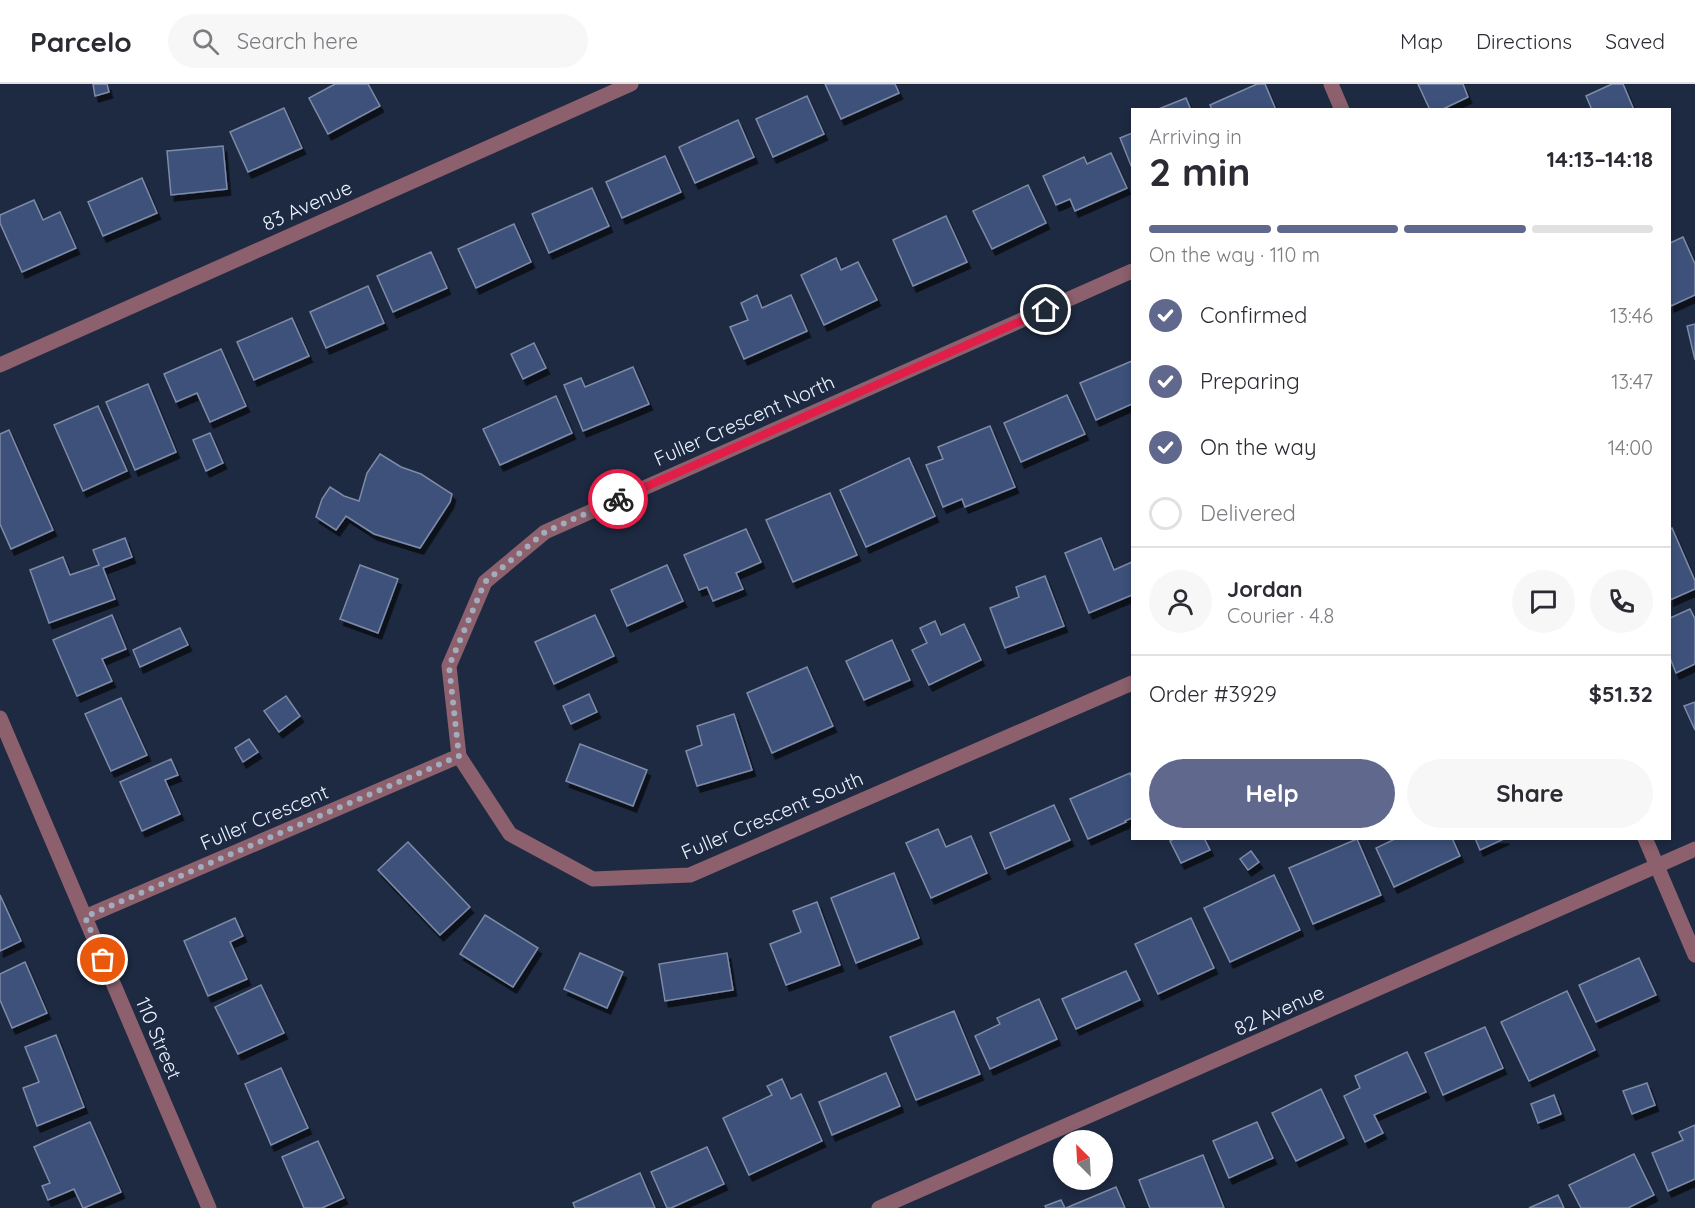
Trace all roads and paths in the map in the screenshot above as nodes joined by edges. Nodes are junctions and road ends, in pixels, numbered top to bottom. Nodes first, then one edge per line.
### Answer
1 (631, 84) edge
2 (1331, 84) edge
3 (1341, 108) edge
4 (1131, 271) edge
5 (0, 365) edge
6 (1131, 683) edge
7 (0, 718) edge
8 (459, 756) junction
9 (1646, 840) edge
10 (1695, 849) edge
11 (1657, 866) junction
12 (85, 917) junction
13 (1695, 955) edge
14 (209, 1208) edge
15 (879, 1208) edge

1 - 5 street, 83 Avenue
2 - 3 street
4 - 8 street, Fuller Crescent North
6 - 8 street, Fuller Crescent South
7 - 12 street, 110 Street
8 - 12 street, Fuller Crescent
9 - 11 street
10 - 11 street, 82 Avenue
11 - 13 street
11 - 15 street, 82 Avenue
12 - 14 street, 110 Street

